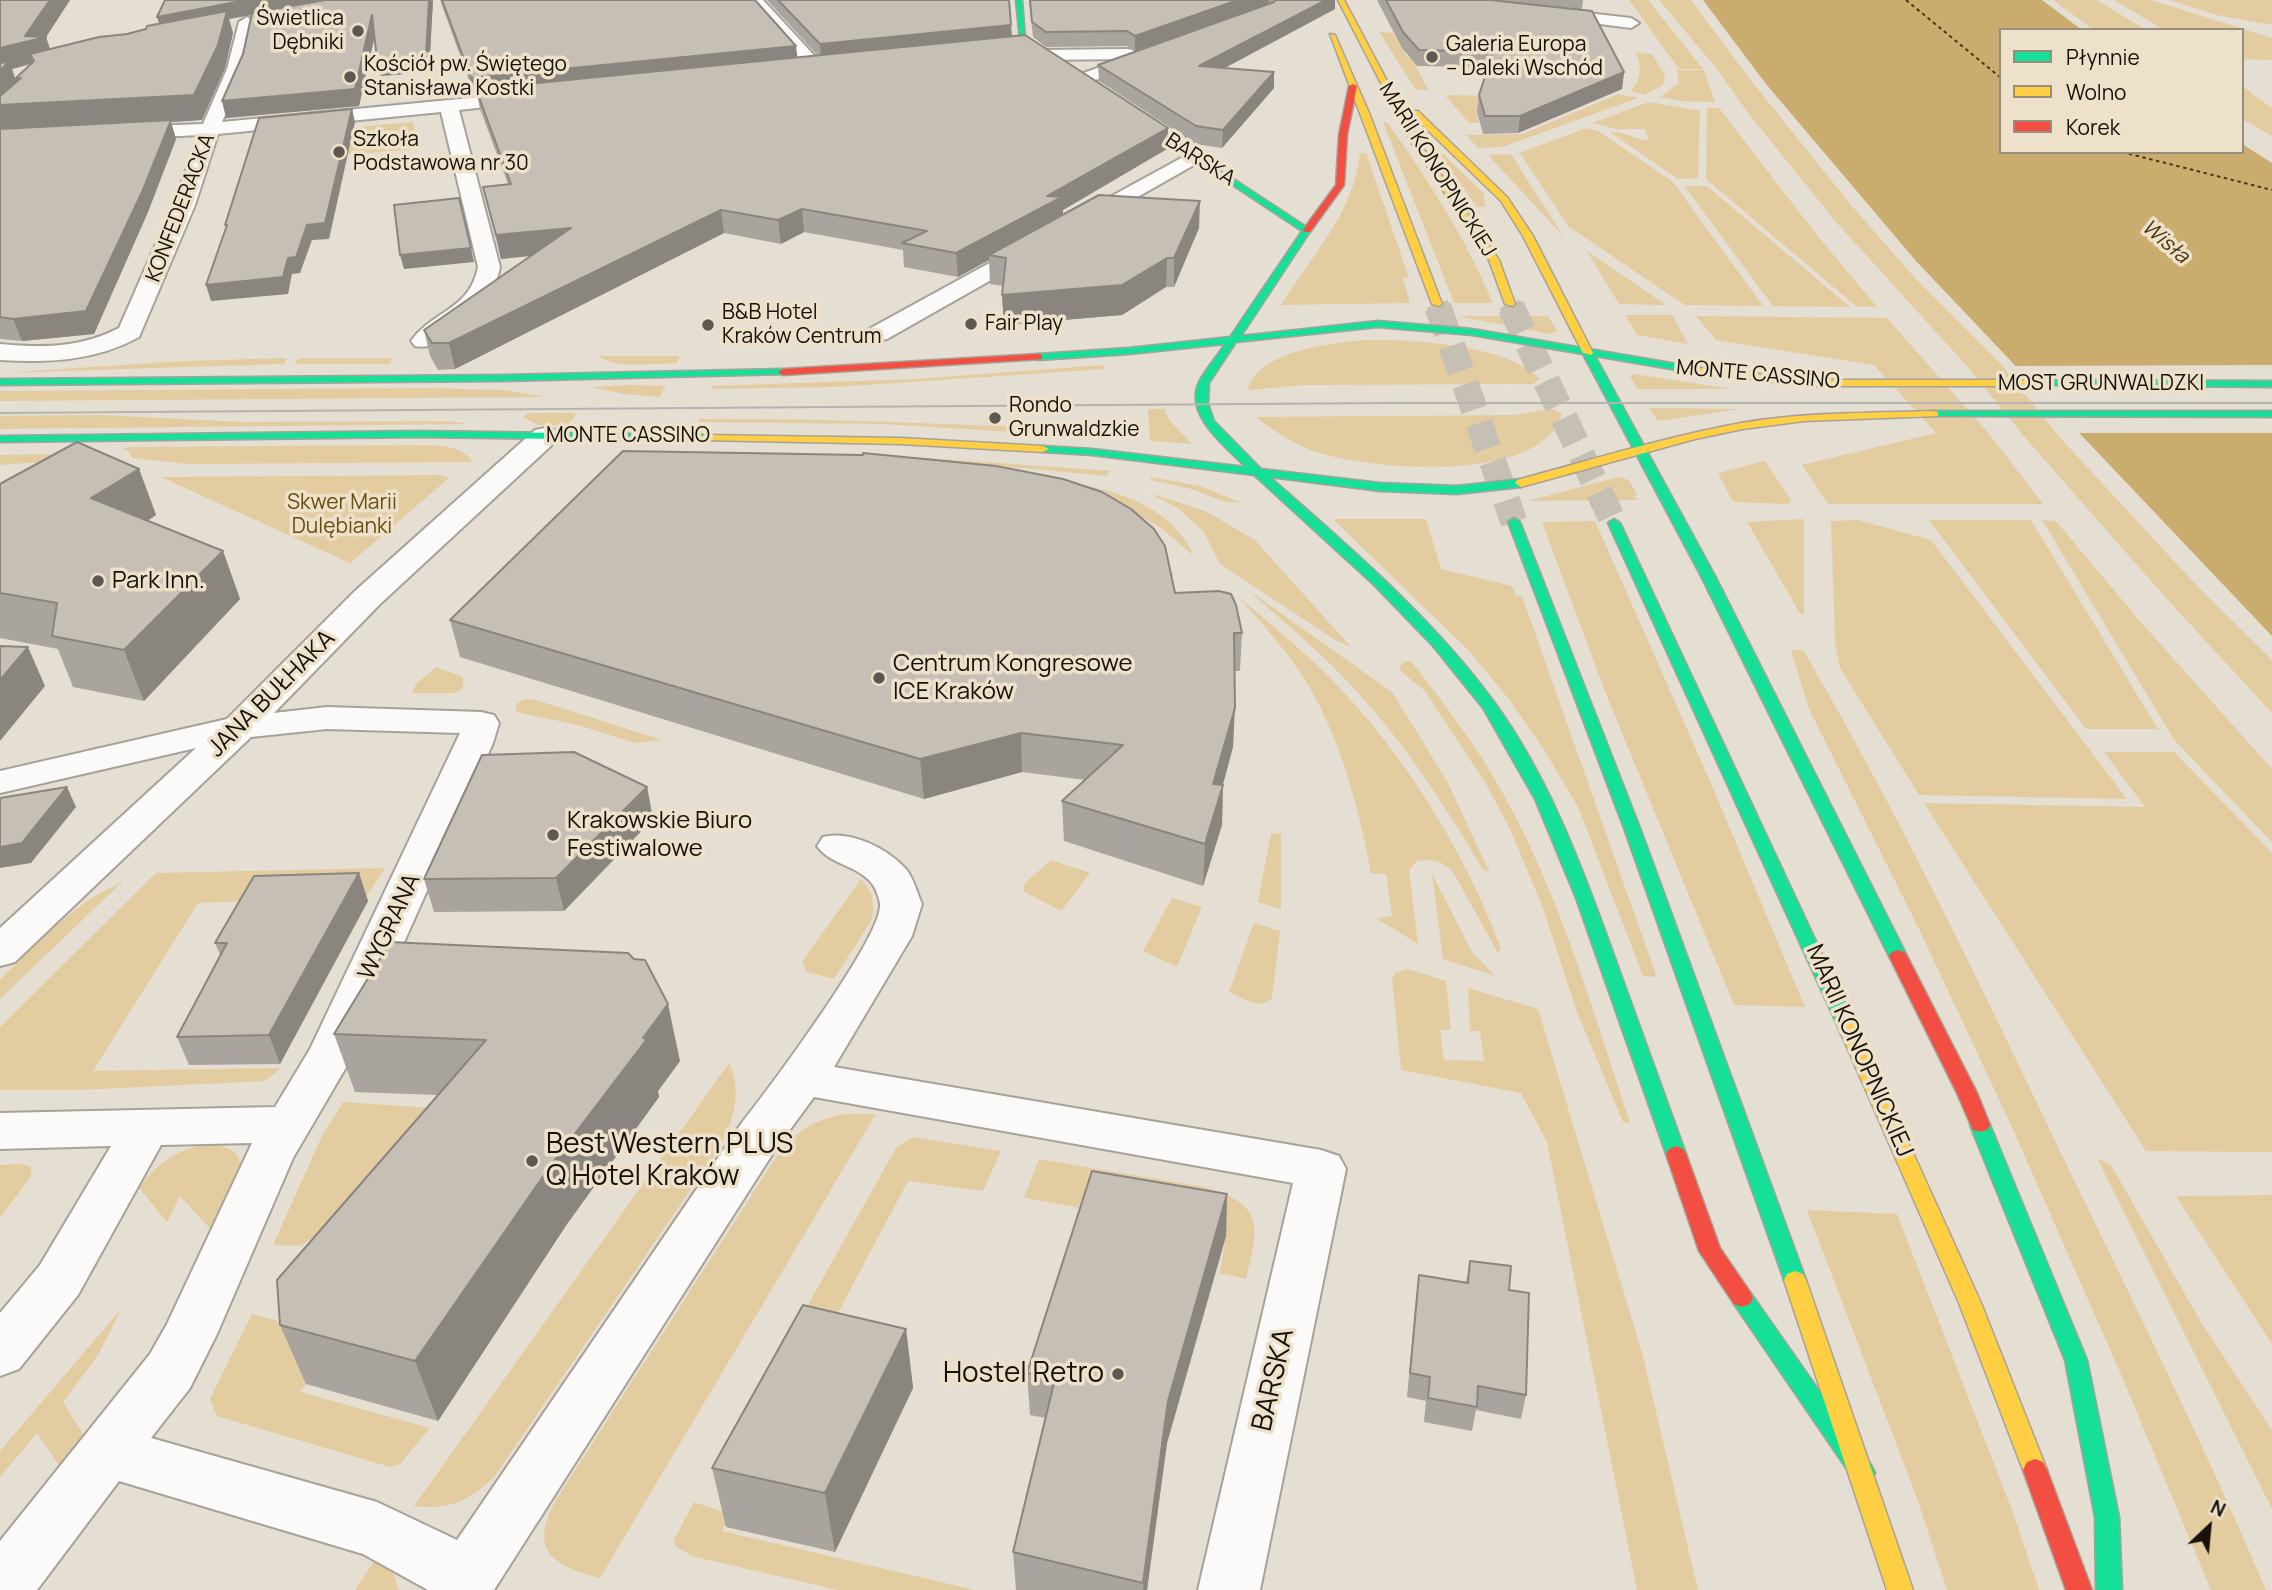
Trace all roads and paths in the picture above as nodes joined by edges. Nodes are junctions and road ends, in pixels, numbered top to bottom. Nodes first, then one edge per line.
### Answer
1 (755, 0) edge
2 (1019, 0) edge
3 (1341, 0) edge
4 (1528, 11) edge
5 (267, 18) edge
6 (1326, 23) dead end
7 (1631, 23) dead end
8 (1005, 48) edge
9 (1035, 51) junction
10 (814, 68) edge
11 (1082, 80) junction
12 (1353, 86) junction
13 (1386, 87) junction
14 (554, 95) edge
15 (449, 106) junction
16 (212, 129) junction
17 (106, 134) edge
18 (1194, 157) junction
19 (1307, 230) junction
20 (1437, 304) tunnel mouth
21 (1510, 304) tunnel mouth
22 (878, 334) dead end
23 (1231, 340) junction
24 (424, 341) dead end
25 (0, 352) edge
26 (1588, 352) junction
27 (0, 382) edge
28 (1930, 384) joint
29 (2272, 384) edge
30 (1958, 414) joint
31 (2272, 414) edge
32 (545, 436) junction
33 (0, 439) edge
34 (1641, 449) junction
35 (1255, 470) junction
36 (1514, 522) tunnel mouth
37 (1614, 523) tunnel mouth
38 (240, 727) junction
39 (0, 782) edge
40 (837, 846) dead end
41 (0, 952) edge
42 (803, 1078) junction
43 (287, 1124) junction
44 (146, 1129) junction
45 (0, 1131) edge
46 (0, 1353) edge
47 (109, 1452) junction
48 (1863, 1474) junction
49 (463, 1584) edge
50 (0, 1589) edge
51 (1228, 1590) edge
52 (1900, 1590) edge
53 (2079, 1590) edge
54 (2109, 1590) edge

1 - 10 street
2 - 9 main road
3 - 13 main road, MARII KONOPNICKIEJ
4 - 7 street
5 - 16 street, KONFEDERACKA
6 - 12 main road, MARII KONOPNICKIEJ
8 - 9 street
9 - 11 main road, BARSKA
9 - 11 street
11 - 18 main road, BARSKA
12 - 19 main road
12 - 20 main road, MARII KONOPNICKIEJ
13 - 21 main road, MARII KONOPNICKIEJ
13 - 26 main road
14 - 15 street
15 - 16 street
15 - 24 street
16 - 17 street
16 - 25 street, KONFEDERACKA
18 - 19 main road, BARSKA
18 - 22 street
19 - 23 main road
23 - 26 main road
23 - 27 main road
23 - 35 main road
26 - 28 main road, MONTE CASSINO
26 - 34 main road
28 - 29 main road, MOST GRUNWALDZKI
30 - 31 main road, MOST GRUNWALDZKI
30 - 34 main road, MONTE CASSINO
32 - 33 main road, MONTE CASSINO
32 - 35 main road, MONTE CASSINO
32 - 38 street, JANA BUŁHAKA
34 - 35 main road
34 - 54 main road
35 - 48 main road
36 - 48 main road
37 - 53 main road, MARII KONOPNICKIEJ
38 - 39 street
38 - 41 street, JANA BUŁHAKA
38 - 43 street, WYGRANA
40 - 42 street
42 - 49 street
42 - 51 street, BARSKA
43 - 44 street
43 - 47 street, WYGRANA
44 - 45 street
44 - 46 street
47 - 49 street
47 - 50 street, WYGRANA
48 - 52 main road

